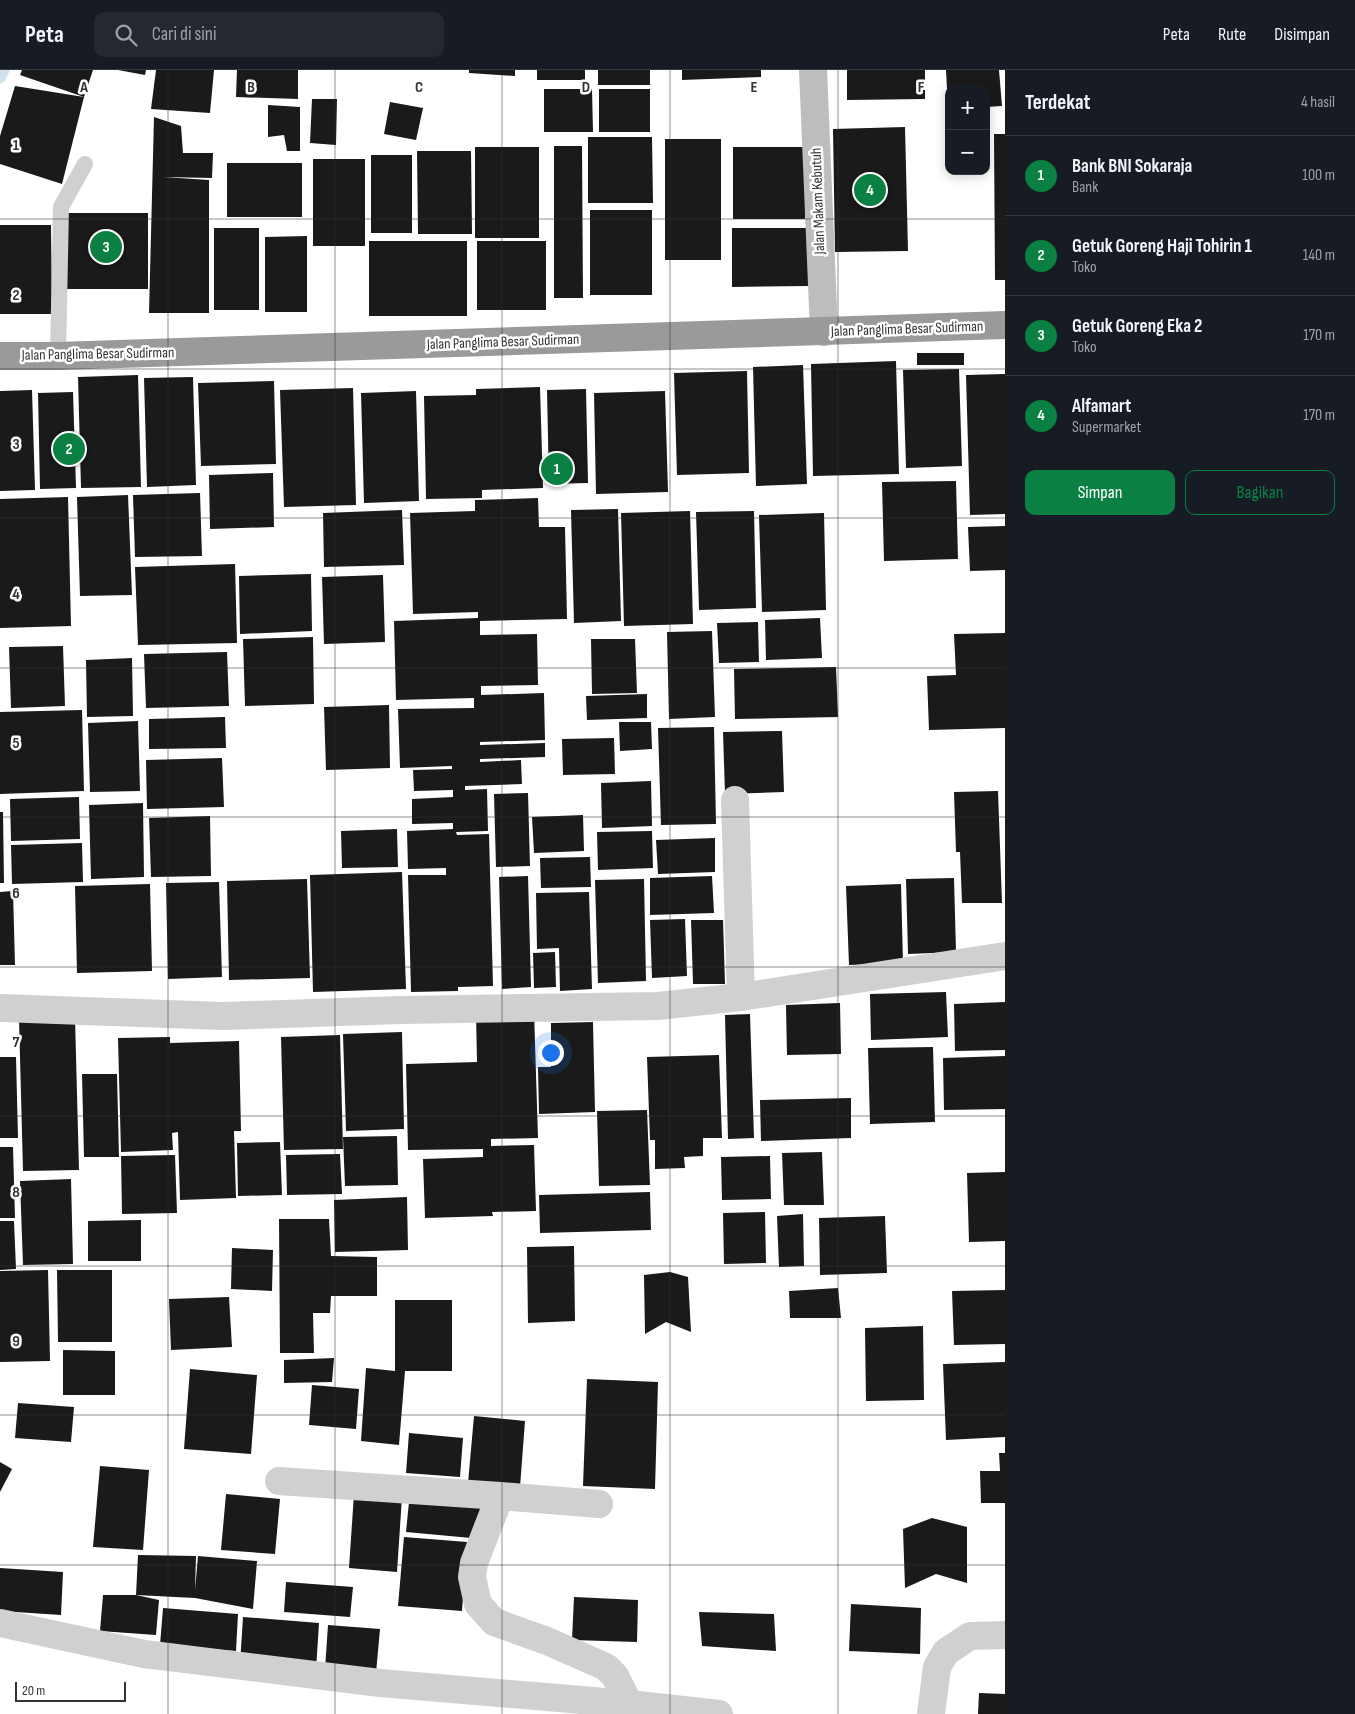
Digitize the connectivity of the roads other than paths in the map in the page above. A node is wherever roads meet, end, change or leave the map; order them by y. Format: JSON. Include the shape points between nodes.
{"nodes":[{"id":1,"x":813,"y":70,"type":"edge"},
{"id":2,"x":86,"y":164,"type":"dead end"},
{"id":3,"x":1005,"y":325,"type":"edge"},
{"id":4,"x":824,"y":332,"type":"junction"},
{"id":5,"x":0,"y":356,"type":"edge"},
{"id":6,"x":58,"y":356,"type":"junction"},
{"id":7,"x":735,"y":800,"type":"dead end"},
{"id":8,"x":1005,"y":956,"type":"edge"},
{"id":9,"x":741,"y":997,"type":"junction"},
{"id":10,"x":0,"y":1008,"type":"edge"},
{"id":11,"x":279,"y":1481,"type":"dead end"},
{"id":12,"x":500,"y":1496,"type":"junction"},
{"id":13,"x":599,"y":1504,"type":"dead end"},
{"id":14,"x":0,"y":1623,"type":"edge"},
{"id":15,"x":1005,"y":1635,"type":"edge"},
{"id":16,"x":629,"y":1704,"type":"junction"},
{"id":17,"x":719,"y":1714,"type":"edge"},
{"id":18,"x":931,"y":1714,"type":"edge"}],
"edges":[{"from":1,"to":4,"type":"street","name":"Jalan Makam Kebutuh"},
{"from":2,"to":6,"type":"lane","via":[[61,207]]},
{"from":3,"to":4,"type":"highway","name":"Jalan Panglima Besar Sudirman"},
{"from":4,"to":6,"type":"highway","name":"Jalan Panglima Besar Sudirman"},
{"from":5,"to":6,"type":"highway","name":"Jalan Panglima Besar Sudirman"},
{"from":7,"to":9,"type":"street"},
{"from":8,"to":9,"type":"street"},
{"from":9,"to":10,"type":"street","via":[[658,1006],[223,1016]]},
{"from":11,"to":12,"type":"street"},
{"from":12,"to":13,"type":"street"},
{"from":12,"to":16,"type":"street","via":[[474,1563],[472,1577],[478,1604],[494,1622],[606,1667],[615,1676]]},
{"from":14,"to":16,"type":"street","via":[[144,1654],[380,1683]]},
{"from":15,"to":18,"type":"street","via":[[970,1636],[946,1652],[937,1667]]},
{"from":16,"to":17,"type":"street"}]}
